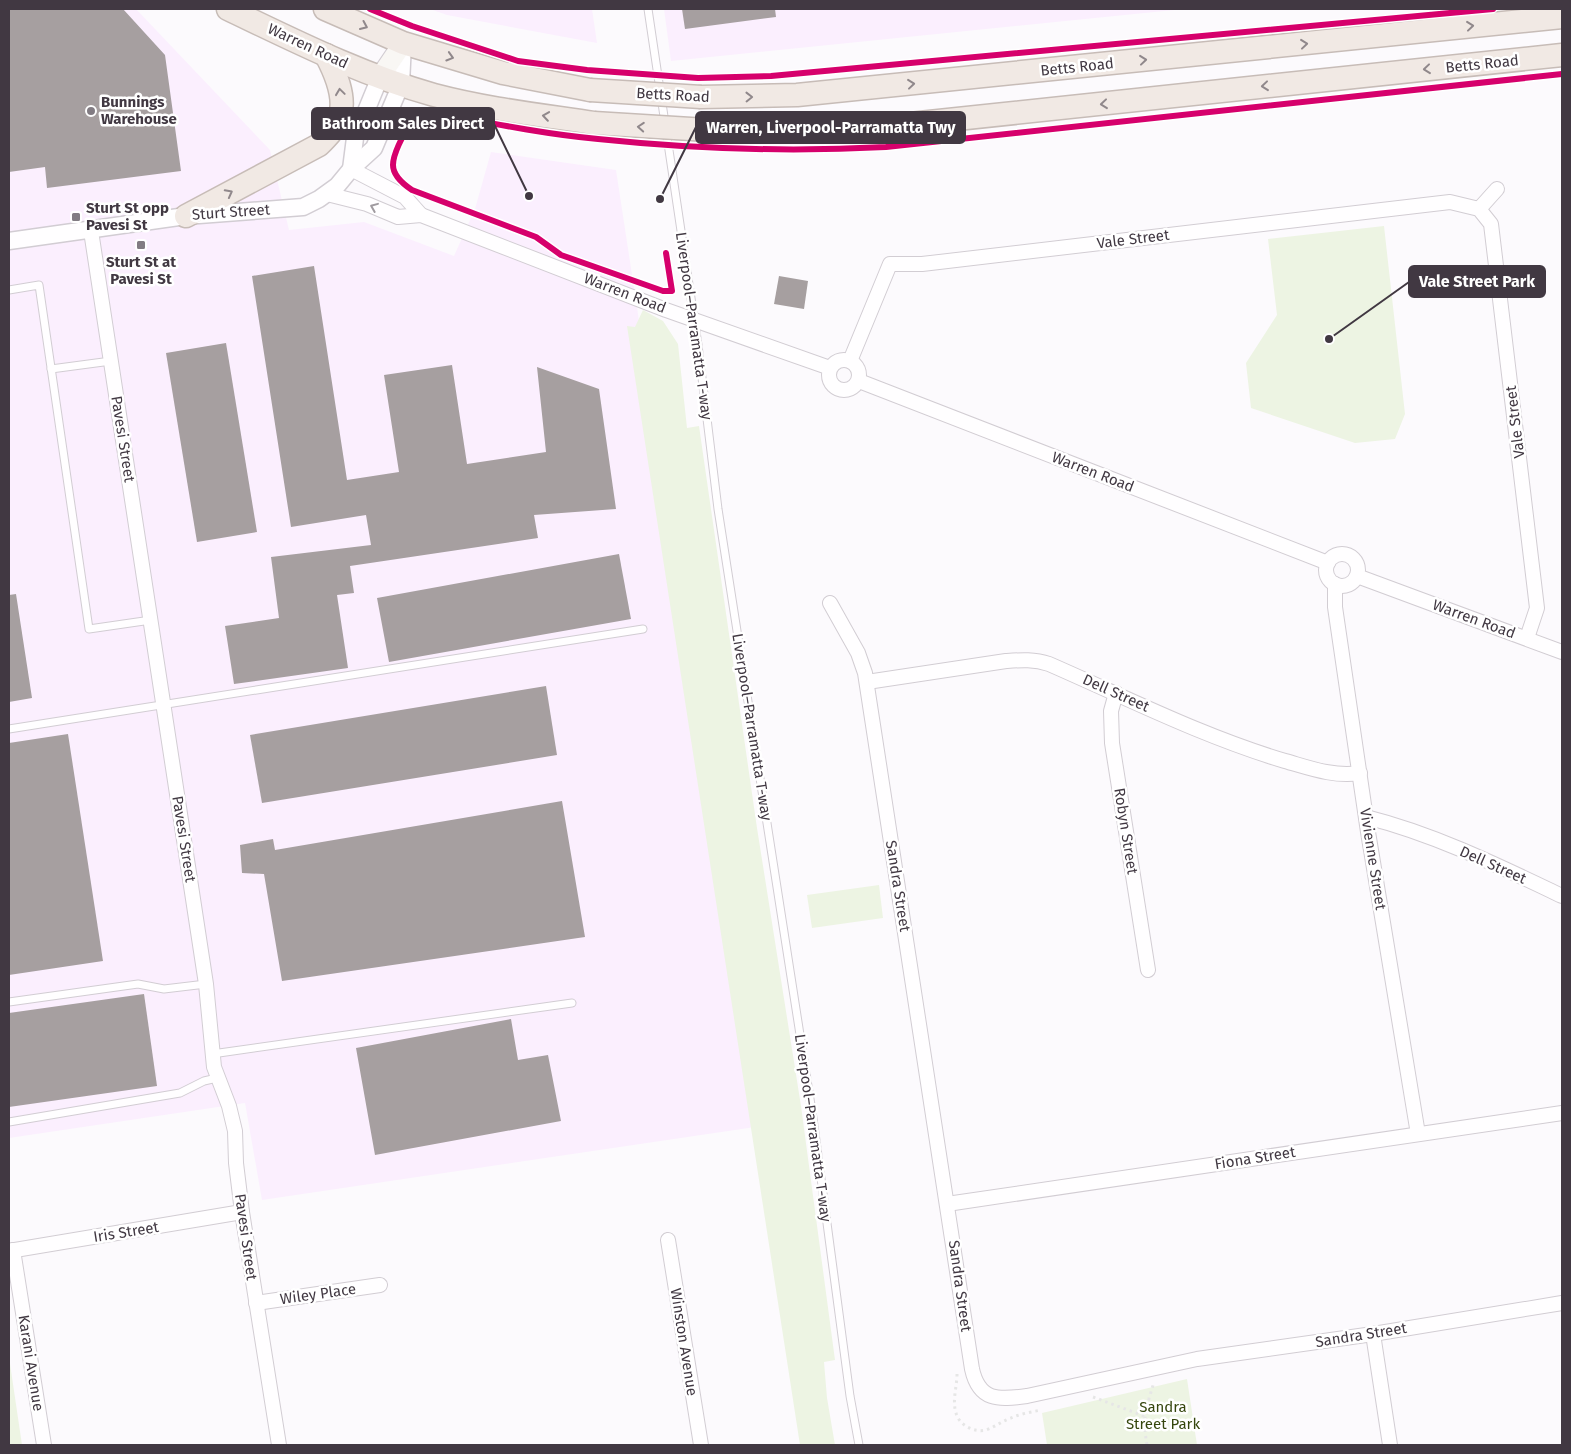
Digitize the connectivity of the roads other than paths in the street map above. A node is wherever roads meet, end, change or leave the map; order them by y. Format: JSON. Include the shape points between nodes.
{"nodes":[{"id":1,"x":228,"y":9,"type":"edge"},
{"id":2,"x":325,"y":9,"type":"edge"},
{"id":3,"x":648,"y":9,"type":"edge"},
{"id":4,"x":1562,"y":17,"type":"edge"},
{"id":5,"x":403,"y":43,"type":"junction"},
{"id":6,"x":326,"y":55,"type":"junction"},
{"id":7,"x":1562,"y":55,"type":"edge"},
{"id":8,"x":391,"y":81,"type":"junction"},
{"id":9,"x":594,"y":122,"type":"joint"},
{"id":10,"x":351,"y":169,"type":"junction"},
{"id":11,"x":1496,"y":189,"type":"dead end"},
{"id":12,"x":327,"y":194,"type":"junction"},
{"id":13,"x":1480,"y":208,"type":"junction"},
{"id":14,"x":420,"y":215,"type":"junction"},
{"id":15,"x":186,"y":216,"type":"junction"},
{"id":16,"x":91,"y":230,"type":"junction"},
{"id":17,"x":9,"y":241,"type":"edge"},
{"id":18,"x":9,"y":290,"type":"edge"},
{"id":19,"x":694,"y":319,"type":"junction"},
{"id":20,"x":850,"y":361,"type":"junction"},
{"id":21,"x":111,"y":362,"type":"junction"},
{"id":22,"x":830,"y":368,"type":"junction"},
{"id":23,"x":51,"y":369,"type":"junction"},
{"id":24,"x":859,"y":381,"type":"junction"},
{"id":25,"x":1328,"y":563,"type":"junction"},
{"id":26,"x":1357,"y":576,"type":"junction"},
{"id":27,"x":1335,"y":584,"type":"junction"},
{"id":28,"x":830,"y":603,"type":"dead end"},
{"id":29,"x":151,"y":620,"type":"junction"},
{"id":30,"x":643,"y":629,"type":"dead end"},
{"id":31,"x":1528,"y":638,"type":"junction"},
{"id":32,"x":1562,"y":652,"type":"edge"},
{"id":33,"x":867,"y":682,"type":"junction"},
{"id":34,"x":1116,"y":693,"type":"junction"},
{"id":35,"x":164,"y":706,"type":"junction"},
{"id":36,"x":9,"y":729,"type":"edge"},
{"id":37,"x":1360,"y":773,"type":"junction"},
{"id":38,"x":1366,"y":817,"type":"junction"},
{"id":39,"x":1562,"y":896,"type":"edge"},
{"id":40,"x":1148,"y":970,"type":"dead end"},
{"id":41,"x":206,"y":984,"type":"junction"},
{"id":42,"x":9,"y":1002,"type":"edge"},
{"id":43,"x":572,"y":1003,"type":"dead end"},
{"id":44,"x":212,"y":1054,"type":"junction"},
{"id":45,"x":217,"y":1078,"type":"junction"},
{"id":46,"x":1562,"y":1113,"type":"edge"},
{"id":47,"x":9,"y":1122,"type":"edge"},
{"id":48,"x":1418,"y":1134,"type":"junction"},
{"id":49,"x":947,"y":1204,"type":"junction"},
{"id":50,"x":242,"y":1212,"type":"junction"},
{"id":51,"x":668,"y":1240,"type":"dead end"},
{"id":52,"x":11,"y":1251,"type":"edge"},
{"id":53,"x":380,"y":1285,"type":"dead end"},
{"id":54,"x":256,"y":1303,"type":"junction"},
{"id":55,"x":1562,"y":1303,"type":"edge"},
{"id":56,"x":1373,"y":1334,"type":"junction"},
{"id":57,"x":44,"y":1445,"type":"edge"},
{"id":58,"x":279,"y":1445,"type":"edge"},
{"id":59,"x":701,"y":1445,"type":"edge"},
{"id":60,"x":859,"y":1445,"type":"edge"},
{"id":61,"x":1390,"y":1445,"type":"edge"}],
"edges":[{"from":1,"to":6,"type":"highway","name":"Warren Road"},
{"from":2,"to":5,"type":"highway","one_way":true},
{"from":3,"to":19,"type":"lane","name":"Liverpool–Parramatta T-way"},
{"from":5,"to":4,"type":"highway","name":"Betts Road","one_way":true,"bridge":true,"via":[[503,73],[590,90],[700,96],[797,95]]},
{"from":5,"to":8,"type":"main road","name":"Sturt Street"},
{"from":6,"to":8,"type":"highway","name":"Warren Road"},
{"from":15,"to":6,"type":"highway","one_way":true,"via":[[319,145],[330,133],[340,116],[341,94]]},
{"from":7,"to":9,"type":"highway","name":"Betts Road","one_way":true,"bridge":true,"via":[[890,126],[799,131],[708,130]]},
{"from":9,"to":8,"type":"highway","name":"Warren Road","one_way":true,"via":[[498,109],[434,95]]},
{"from":8,"to":10,"type":"street","name":"Sturt Street","via":[[374,148]]},
{"from":10,"to":12,"type":"street","name":"Sturt Street"},
{"from":10,"to":14,"type":"street","name":"Warren Road","via":[[405,197]]},
{"from":11,"to":13,"type":"street"},
{"from":14,"to":12,"type":"street","name":"Warren Road","one_way":true,"via":[[398,217],[367,204]]},
{"from":12,"to":15,"type":"street","name":"Sturt Street","via":[[303,207]]},
{"from":13,"to":20,"type":"street","name":"Vale Street","via":[[1450,202],[922,264],[890,264]]},
{"from":13,"to":31,"type":"street","name":"Vale Street","via":[[1491,224],[1536,608]]},
{"from":14,"to":19,"type":"street","name":"Warren Road"},
{"from":15,"to":16,"type":"street","name":"Sturt Street"},
{"from":16,"to":17,"type":"street","name":"Sturt Street"},
{"from":16,"to":21,"type":"street","name":"Pavesi Street"},
{"from":18,"to":23,"type":"lane","via":[[39,285]]},
{"from":19,"to":22,"type":"street","name":"Warren Road"},
{"from":19,"to":60,"type":"lane","name":"Liverpool–Parramatta T-way","via":[[718,509]]},
{"from":20,"to":22,"type":"street","via":[[842,360]]},
{"from":20,"to":24,"type":"street","via":[[857,366]]},
{"from":21,"to":23,"type":"lane"},
{"from":21,"to":29,"type":"street","name":"Pavesi Street"},
{"from":22,"to":24,"type":"street","via":[[830,379],[838,390],[853,388]]},
{"from":23,"to":29,"type":"lane","via":[[89,629]]},
{"from":24,"to":25,"type":"street","name":"Warren Road"},
{"from":25,"to":26,"type":"street","via":[[1336,555],[1347,555],[1356,562]]},
{"from":25,"to":27,"type":"street","via":[[1327,576]]},
{"from":26,"to":27,"type":"street","via":[[1345,586]]},
{"from":26,"to":31,"type":"street","name":"Warren Road"},
{"from":27,"to":37,"type":"street","name":"Vivienne Street","via":[[1335,607]]},
{"from":28,"to":33,"type":"street","name":"Sandra Street","via":[[858,653]]},
{"from":29,"to":35,"type":"street","name":"Pavesi Street"},
{"from":30,"to":35,"type":"lane"},
{"from":31,"to":32,"type":"street","name":"Warren Road"},
{"from":33,"to":34,"type":"street","name":"Dell Street","via":[[1025,659],[1049,664]]},
{"from":33,"to":49,"type":"street","name":"Sandra Street"},
{"from":34,"to":37,"type":"street","name":"Dell Street","via":[[1246,749],[1333,774]]},
{"from":34,"to":40,"type":"street","name":"Robyn Street","via":[[1111,711],[1112,742]]},
{"from":35,"to":36,"type":"lane"},
{"from":35,"to":41,"type":"street","name":"Pavesi Street"},
{"from":37,"to":38,"type":"street","name":"Vivienne Street"},
{"from":38,"to":39,"type":"street","name":"Dell Street","via":[[1422,834]]},
{"from":38,"to":48,"type":"street","name":"Vivienne Street"},
{"from":41,"to":42,"type":"lane","via":[[164,989],[138,984]]},
{"from":41,"to":44,"type":"street","name":"Pavesi Street"},
{"from":43,"to":44,"type":"lane"},
{"from":44,"to":45,"type":"street","name":"Pavesi Street"},
{"from":45,"to":47,"type":"lane","via":[[180,1092]]},
{"from":45,"to":50,"type":"street","name":"Pavesi Street","via":[[235,1131]]},
{"from":46,"to":48,"type":"street","name":"Fiona Street"},
{"from":48,"to":49,"type":"street","name":"Fiona Street"},
{"from":49,"to":56,"type":"street","name":"Sandra Street","via":[[972,1369],[980,1390],[988,1396],[1027,1396],[1197,1359]]},
{"from":50,"to":52,"type":"street","name":"Iris Street"},
{"from":50,"to":54,"type":"street","name":"Pavesi Street"},
{"from":51,"to":59,"type":"street","name":"Winston Avenue"},
{"from":52,"to":57,"type":"street","name":"Karani Avenue"},
{"from":53,"to":54,"type":"street","name":"Wiley Place"},
{"from":54,"to":58,"type":"street","name":"Pavesi Street"},
{"from":55,"to":56,"type":"street","name":"Sandra Street"},
{"from":56,"to":61,"type":"street"}]}
